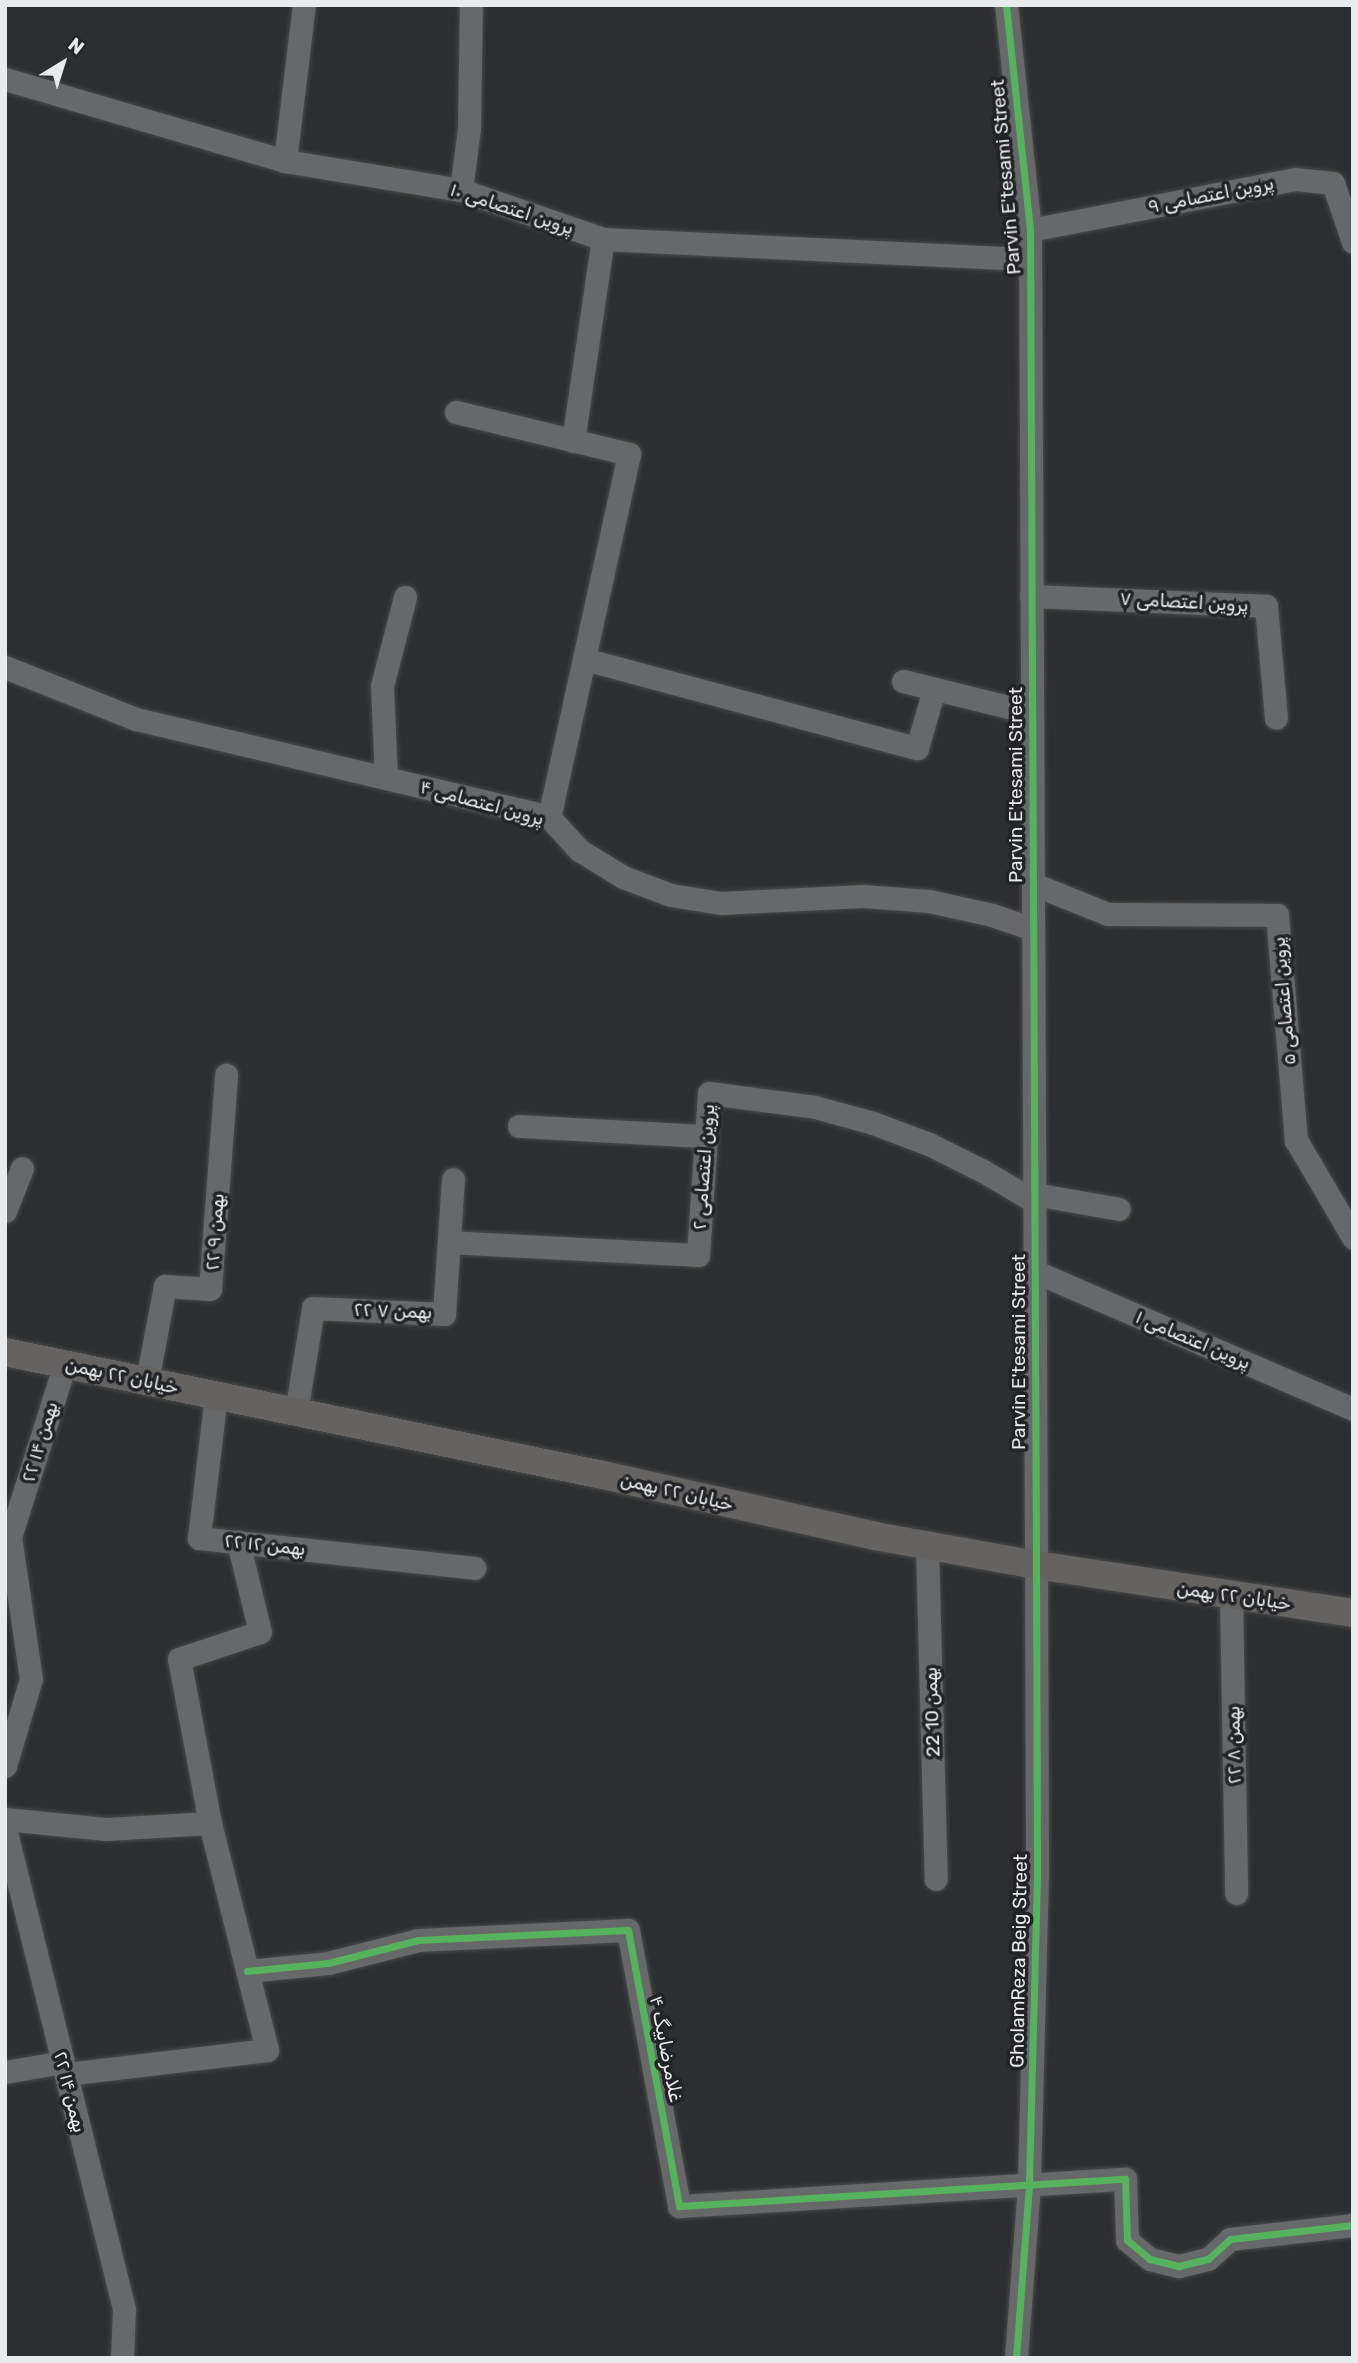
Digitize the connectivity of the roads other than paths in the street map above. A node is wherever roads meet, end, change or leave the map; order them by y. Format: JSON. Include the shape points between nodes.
{"nodes":[{"id":1,"x":304,"y":5,"type":"edge"},
{"id":2,"x":471,"y":5,"type":"edge"},
{"id":3,"x":1006,"y":5,"type":"edge"},
{"id":4,"x":5,"y":79,"type":"edge"},
{"id":5,"x":285,"y":161,"type":"junction"},
{"id":6,"x":461,"y":190,"type":"junction"},
{"id":7,"x":1030,"y":230,"type":"junction"},
{"id":8,"x":603,"y":239,"type":"junction"},
{"id":9,"x":1353,"y":242,"type":"edge"},
{"id":10,"x":1030,"y":259,"type":"junction"},
{"id":11,"x":456,"y":412,"type":"dead end"},
{"id":12,"x":573,"y":441,"type":"junction"},
{"id":13,"x":1031,"y":596,"type":"junction"},
{"id":14,"x":405,"y":597,"type":"dead end"},
{"id":15,"x":584,"y":659,"type":"junction"},
{"id":16,"x":5,"y":667,"type":"edge"},
{"id":17,"x":904,"y":681,"type":"dead end"},
{"id":18,"x":934,"y":689,"type":"junction"},
{"id":19,"x":1032,"y":713,"type":"junction"},
{"id":20,"x":1276,"y":718,"type":"dead end"},
{"id":21,"x":386,"y":778,"type":"junction"},
{"id":22,"x":549,"y":817,"type":"junction"},
{"id":23,"x":1032,"y":884,"type":"junction"},
{"id":24,"x":1033,"y":929,"type":"junction"},
{"id":25,"x":226,"y":1075,"type":"dead end"},
{"id":26,"x":519,"y":1126,"type":"dead end"},
{"id":27,"x":706,"y":1136,"type":"junction"},
{"id":28,"x":22,"y":1168,"type":"dead end"},
{"id":29,"x":453,"y":1179,"type":"dead end"},
{"id":30,"x":1034,"y":1198,"type":"junction"},
{"id":31,"x":1119,"y":1209,"type":"dead end"},
{"id":32,"x":5,"y":1211,"type":"edge"},
{"id":33,"x":1353,"y":1237,"type":"edge"},
{"id":34,"x":449,"y":1242,"type":"junction"},
{"id":35,"x":1034,"y":1271,"type":"junction"},
{"id":36,"x":5,"y":1352,"type":"edge"},
{"id":37,"x":65,"y":1364,"type":"junction"},
{"id":38,"x":148,"y":1381,"type":"junction"},
{"id":39,"x":216,"y":1395,"type":"junction"},
{"id":40,"x":1353,"y":1409,"type":"edge"},
{"id":41,"x":296,"y":1412,"type":"junction"},
{"id":42,"x":8,"y":1537,"type":"edge"},
{"id":43,"x":238,"y":1542,"type":"junction"},
{"id":44,"x":927,"y":1545,"type":"junction"},
{"id":45,"x":1036,"y":1565,"type":"junction"},
{"id":46,"x":474,"y":1569,"type":"dead end"},
{"id":47,"x":1231,"y":1596,"type":"junction"},
{"id":48,"x":1353,"y":1613,"type":"edge"},
{"id":49,"x":5,"y":1766,"type":"edge"},
{"id":50,"x":5,"y":1819,"type":"edge"},
{"id":51,"x":210,"y":1823,"type":"junction"},
{"id":52,"x":5,"y":1828,"type":"edge"},
{"id":53,"x":936,"y":1879,"type":"dead end"},
{"id":54,"x":1236,"y":1893,"type":"dead end"},
{"id":55,"x":247,"y":1971,"type":"junction"},
{"id":56,"x":64,"y":2068,"type":"junction"},
{"id":57,"x":5,"y":2072,"type":"edge"},
{"id":58,"x":1029,"y":2185,"type":"junction"},
{"id":59,"x":1353,"y":2225,"type":"edge"},
{"id":60,"x":122,"y":2358,"type":"edge"},
{"id":61,"x":1016,"y":2358,"type":"edge"}],
"edges":[{"from":1,"to":5,"type":"street"},
{"from":2,"to":6,"type":"street","via":[[469,128]]},
{"from":3,"to":7,"type":"street","name":"Parvin E'tesami Street"},
{"from":4,"to":5,"type":"street","name":"پروین اعتصامی ۱۰"},
{"from":5,"to":6,"type":"street","name":"پروین اعتصامی ۱۰"},
{"from":6,"to":8,"type":"street","name":"پروین اعتصامی ۱۰"},
{"from":7,"to":9,"type":"street","name":"پروین اعتصامی ۹","via":[[1295,180],[1333,183]]},
{"from":7,"to":10,"type":"street","name":"Parvin E'tesami Street"},
{"from":8,"to":10,"type":"street","name":"پروین اعتصامی ۱۰"},
{"from":8,"to":12,"type":"street"},
{"from":10,"to":13,"type":"street","name":"Parvin E'tesami Street"},
{"from":11,"to":12,"type":"street"},
{"from":12,"to":15,"type":"street","via":[[629,454]]},
{"from":13,"to":19,"type":"street","name":"Parvin E'tesami Street"},
{"from":13,"to":20,"type":"street","name":"پروین اعتصامی ۷","via":[[1266,606]]},
{"from":14,"to":21,"type":"street","via":[[382,686]]},
{"from":15,"to":18,"type":"street","via":[[917,748]]},
{"from":15,"to":22,"type":"street"},
{"from":16,"to":21,"type":"street","name":"پروین اعتصامی ۴","via":[[136,719]]},
{"from":17,"to":18,"type":"street"},
{"from":18,"to":19,"type":"street"},
{"from":19,"to":23,"type":"street","name":"Parvin E'tesami Street"},
{"from":21,"to":22,"type":"street","name":"پروین اعتصامی ۴"},
{"from":22,"to":24,"type":"street","name":"پروین اعتصامی ۴","via":[[579,850],[623,877],[671,895],[721,903],[863,896],[929,901]]},
{"from":23,"to":24,"type":"street","name":"Parvin E'tesami Street"},
{"from":23,"to":33,"type":"street","name":"پروین اعتصامی ۵","via":[[1108,914],[1276,915],[1296,1140]]},
{"from":24,"to":30,"type":"street","name":"Parvin E'tesami Street"},
{"from":25,"to":38,"type":"street","name":"۲۲ بهمن ۹","via":[[210,1289],[165,1286]]},
{"from":26,"to":27,"type":"street"},
{"from":27,"to":30,"type":"street","name":"پروین اعتصامی ۲","via":[[709,1093],[816,1107],[929,1144]]},
{"from":27,"to":34,"type":"street","name":"پروین اعتصامی ۲","via":[[698,1255]]},
{"from":28,"to":32,"type":"street"},
{"from":29,"to":34,"type":"street","name":"۲۲ بهمن ۷"},
{"from":30,"to":31,"type":"street"},
{"from":30,"to":35,"type":"street","name":"Parvin E'tesami Street"},
{"from":34,"to":41,"type":"street","name":"۲۲ بهمن ۷","via":[[444,1314],[313,1308]]},
{"from":35,"to":40,"type":"street","name":"پروین اعتصامی ۱"},
{"from":35,"to":45,"type":"street","name":"Parvin E'tesami Street"},
{"from":36,"to":37,"type":"main road","name":"خیابان ۲۲ بهمن"},
{"from":37,"to":38,"type":"main road","name":"خیابان ۲۲ بهمن"},
{"from":37,"to":42,"type":"street","name":"۲۲ بهمن ۱۴"},
{"from":38,"to":39,"type":"main road","name":"خیابان ۲۲ بهمن"},
{"from":39,"to":41,"type":"main road","name":"خیابان ۲۲ بهمن"},
{"from":39,"to":43,"type":"street","name":"۲۲ بهمن ۱۲","via":[[199,1538]]},
{"from":41,"to":44,"type":"main road","name":"خیابان ۲۲ بهمن"},
{"from":42,"to":49,"type":"street","name":"۲۲ بهمن ۱۴","via":[[31,1679]]},
{"from":43,"to":46,"type":"street","name":"۲۲ بهمن ۱۲"},
{"from":43,"to":51,"type":"street","via":[[260,1632],[179,1659]]},
{"from":44,"to":45,"type":"main road","name":"خیابان ۲۲ بهمن"},
{"from":44,"to":53,"type":"street","name":"22 بهمن 10"},
{"from":45,"to":47,"type":"main road","name":"خیابان ۲۲ بهمن"},
{"from":45,"to":58,"type":"street","name":"GholamReza Beig Street","via":[[1037,1876]]},
{"from":47,"to":48,"type":"main road","name":"خیابان ۲۲ بهمن"},
{"from":47,"to":54,"type":"street","name":"۲۲ بهمن ۸"},
{"from":50,"to":51,"type":"street","via":[[106,1829]]},
{"from":51,"to":55,"type":"street"},
{"from":52,"to":56,"type":"street","name":"۲۲ بهمن ۱۴"},
{"from":55,"to":56,"type":"street","via":[[267,2050]]},
{"from":55,"to":58,"type":"street","name":"غلامرضابیگ ۴","via":[[328,1963],[418,1940],[628,1930],[679,2206]]},
{"from":56,"to":57,"type":"street"},
{"from":56,"to":60,"type":"street","name":"۲۲ بهمن ۱۴","via":[[124,2310]]},
{"from":58,"to":59,"type":"street","via":[[1125,2179],[1127,2240],[1150,2259],[1179,2266],[1208,2259],[1230,2239]]},
{"from":58,"to":61,"type":"street","name":"GholamReza Beig Street"}]}
